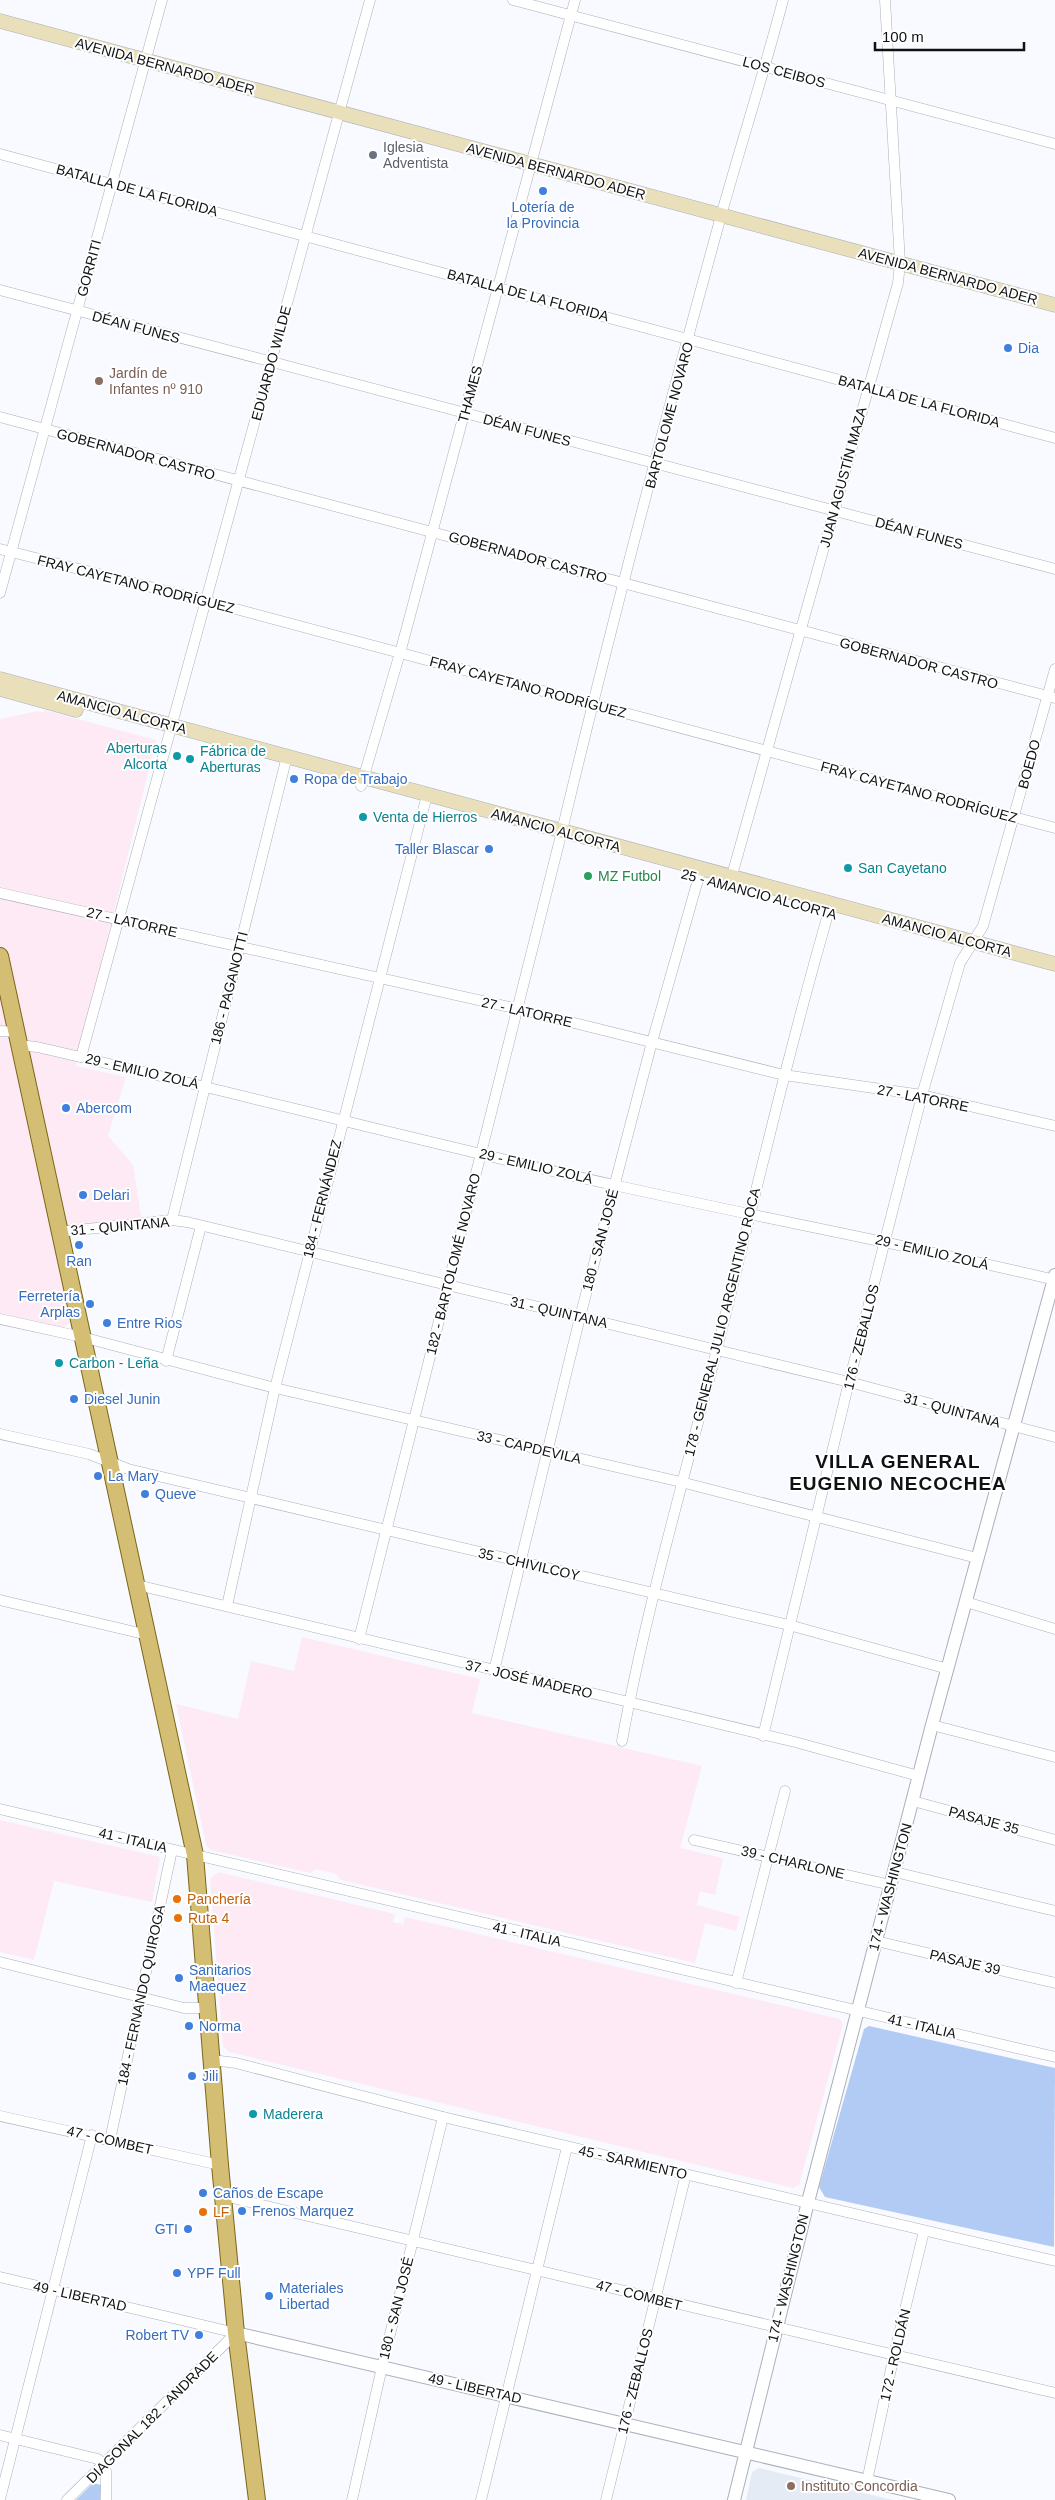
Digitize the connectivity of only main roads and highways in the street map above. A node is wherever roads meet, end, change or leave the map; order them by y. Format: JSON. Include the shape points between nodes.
{"nodes":[{"id":1,"x":0,"y":21,"type":"edge"},
{"id":2,"x":1055,"y":305,"type":"edge"},
{"id":3,"x":0,"y":679,"type":"edge"},
{"id":4,"x":0,"y":689,"type":"edge"},
{"id":5,"x":170,"y":730,"type":"junction"},
{"id":6,"x":700,"y":873,"type":"joint"},
{"id":7,"x":970,"y":946,"type":"junction"},
{"id":8,"x":0,"y":956,"type":"edge"},
{"id":9,"x":1055,"y":964,"type":"edge"},
{"id":10,"x":1055,"y":973,"type":"edge"},
{"id":11,"x":12,"y":1036,"type":"edge"},
{"id":12,"x":258,"y":2500,"type":"edge"}],
"edges":[{"from":1,"to":2,"type":"main road","name":"AVENIDA BERNARDO ADER"},
{"from":3,"to":5,"type":"main road","name":"AMANCIO ALCORTA"},
{"from":4,"to":5,"type":"main road","name":"25 - AMANCIO ALCORTA"},
{"from":5,"to":6,"type":"main road","name":"25 - AMANCIO ALCORTA"},
{"from":6,"to":7,"type":"main road","name":"AMANCIO ALCORTA"},
{"from":7,"to":9,"type":"main road","name":"AMANCIO ALCORTA"},
{"from":7,"to":10,"type":"main road"},
{"from":8,"to":11,"type":"main road"},
{"from":11,"to":12,"type":"main road","via":[[59,1232],[195,1855],[236,2333]]}]}
